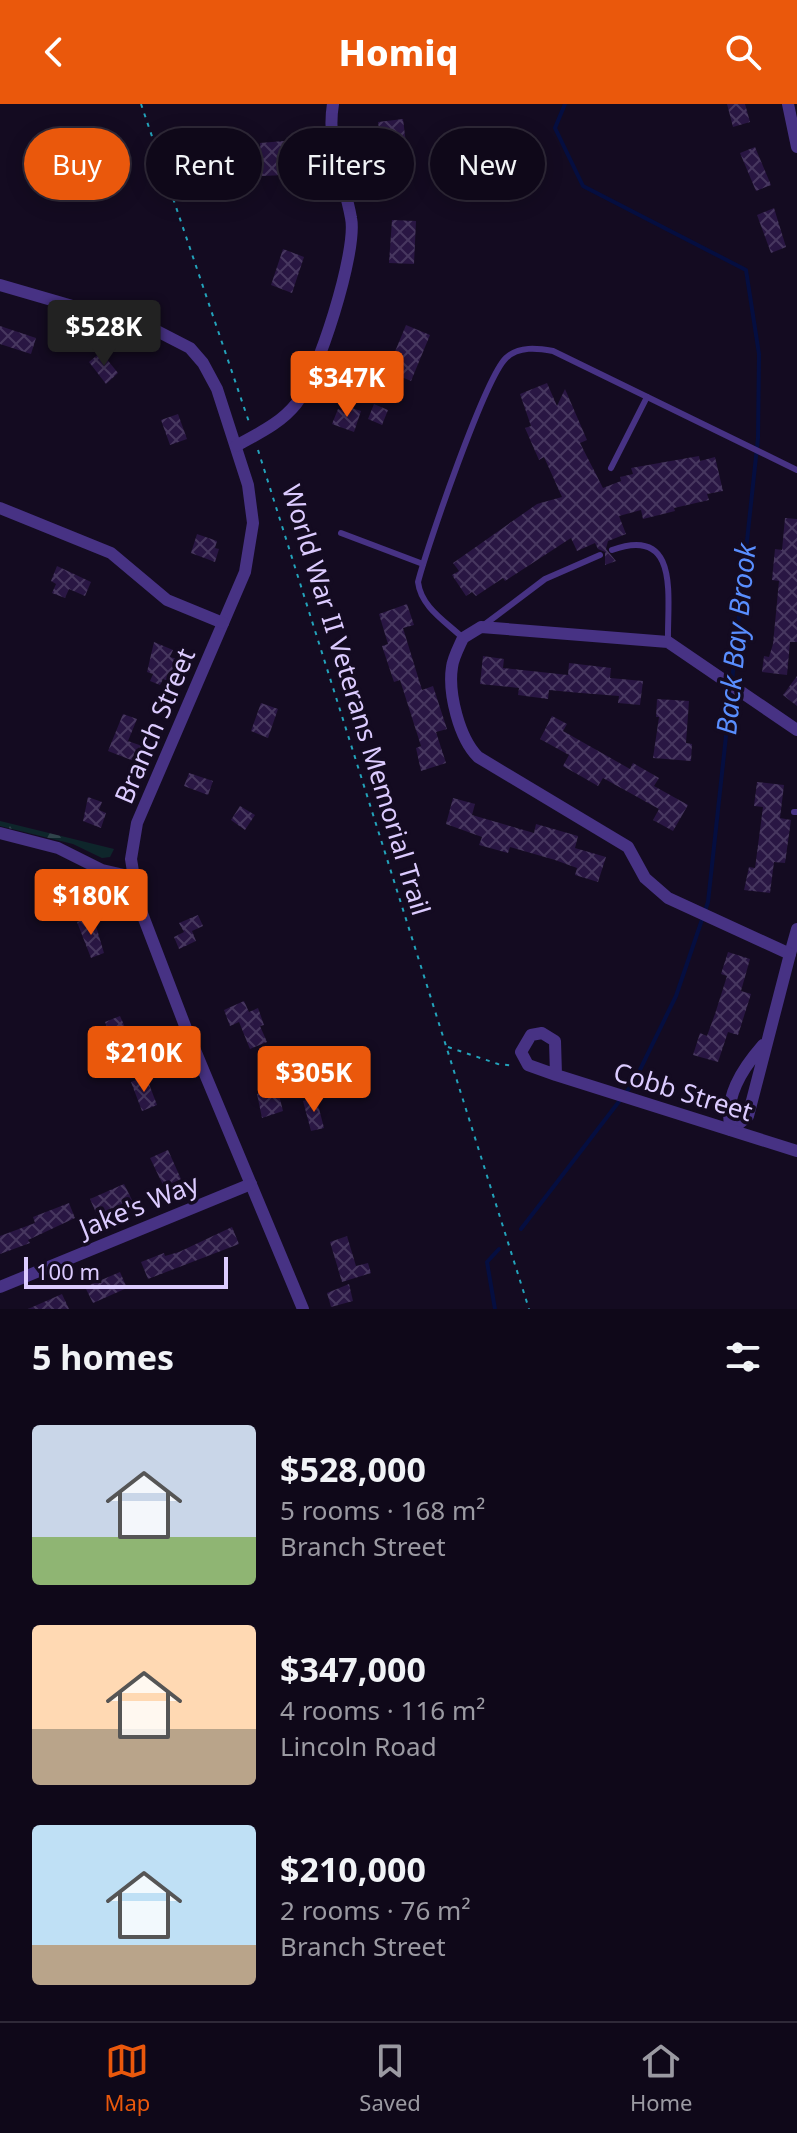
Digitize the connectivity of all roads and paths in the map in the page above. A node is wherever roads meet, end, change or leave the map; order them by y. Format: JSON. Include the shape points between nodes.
{"nodes":[{"id":1,"x":141,"y":104,"type":"edge"},
{"id":2,"x":333,"y":104,"type":"edge"},
{"id":3,"x":788,"y":104,"type":"edge"},
{"id":4,"x":797,"y":147,"type":"edge"},
{"id":5,"x":0,"y":285,"type":"edge"},
{"id":6,"x":647,"y":397,"type":"junction"},
{"id":7,"x":254,"y":436,"type":"junction"},
{"id":8,"x":236,"y":446,"type":"junction"},
{"id":9,"x":611,"y":468,"type":"dead end"},
{"id":10,"x":797,"y":470,"type":"edge"},
{"id":11,"x":0,"y":508,"type":"edge"},
{"id":12,"x":341,"y":533,"type":"dead end"},
{"id":13,"x":612,"y":550,"type":"dead end"},
{"id":14,"x":600,"y":555,"type":"dead end"},
{"id":15,"x":423,"y":564,"type":"junction"},
{"id":16,"x":223,"y":623,"type":"junction"},
{"id":17,"x":481,"y":627,"type":"junction"},
{"id":18,"x":463,"y":638,"type":"junction"},
{"id":19,"x":668,"y":642,"type":"junction"},
{"id":20,"x":797,"y":730,"type":"edge"},
{"id":21,"x":0,"y":833,"type":"edge"},
{"id":22,"x":133,"y":877,"type":"junction"},
{"id":23,"x":797,"y":929,"type":"edge"},
{"id":24,"x":790,"y":954,"type":"junction"},
{"id":25,"x":763,"y":1045,"type":"junction"},
{"id":26,"x":446,"y":1047,"type":"junction"},
{"id":27,"x":532,"y":1067,"type":"junction"},
{"id":28,"x":556,"y":1075,"type":"junction"},
{"id":29,"x":731,"y":1130,"type":"junction"},
{"id":30,"x":797,"y":1151,"type":"edge"},
{"id":31,"x":251,"y":1184,"type":"junction"},
{"id":32,"x":0,"y":1287,"type":"edge"},
{"id":33,"x":303,"y":1309,"type":"edge"},
{"id":34,"x":529,"y":1309,"type":"edge"}],
"edges":[{"from":1,"to":7,"type":"path","name":"World War II Veterans Memorial Trail"},
{"from":2,"to":7,"type":"street","via":[[332,150],[352,220],[349,258],[307,388],[284,417]]},
{"from":3,"to":4,"type":"street"},
{"from":5,"to":8,"type":"street","name":"Branch Street","via":[[155,330],[184,344],[211,376]]},
{"from":6,"to":9,"type":"lane"},
{"from":6,"to":10,"type":"lane"},
{"from":6,"to":15,"type":"lane","via":[[553,351],[509,355],[486,393]]},
{"from":7,"to":8,"type":"street"},
{"from":7,"to":26,"type":"path","name":"World War II Veterans Memorial Trail"},
{"from":8,"to":16,"type":"street","name":"Branch Street","via":[[252,503],[252,541]]},
{"from":11,"to":16,"type":"street","via":[[111,553],[167,600]]},
{"from":12,"to":15,"type":"lane"},
{"from":13,"to":19,"type":"lane","via":[[646,545],[662,557],[668,571]]},
{"from":14,"to":17,"type":"lane","via":[[545,579]]},
{"from":15,"to":18,"type":"lane","via":[[420,594]]},
{"from":16,"to":22,"type":"street","name":"Branch Street","via":[[137,823]]},
{"from":17,"to":18,"type":"street"},
{"from":17,"to":19,"type":"street"},
{"from":18,"to":24,"type":"street","via":[[452,665],[451,687],[471,750],[628,847],[654,887]]},
{"from":19,"to":20,"type":"street"},
{"from":21,"to":22,"type":"street"},
{"from":22,"to":31,"type":"street","name":"Branch Street","via":[[187,1031]]},
{"from":23,"to":24,"type":"street"},
{"from":24,"to":25,"type":"street"},
{"from":25,"to":29,"type":"street","via":[[748,1116]]},
{"from":25,"to":29,"type":"street","via":[[744,1068],[726,1111]]},
{"from":26,"to":27,"type":"path","via":[[498,1064]]},
{"from":26,"to":34,"type":"path","name":"World War II Veterans Memorial Trail"},
{"from":27,"to":28,"type":"street","name":"Cobb Street"},
{"from":27,"to":28,"type":"street","via":[[522,1056],[523,1044],[531,1035],[546,1034],[558,1048]]},
{"from":28,"to":29,"type":"street","name":"Cobb Street"},
{"from":29,"to":30,"type":"street","name":"Cobb Street"},
{"from":31,"to":32,"type":"street","name":"Jake's Way"},
{"from":31,"to":33,"type":"street","name":"Branch Street"}]}
